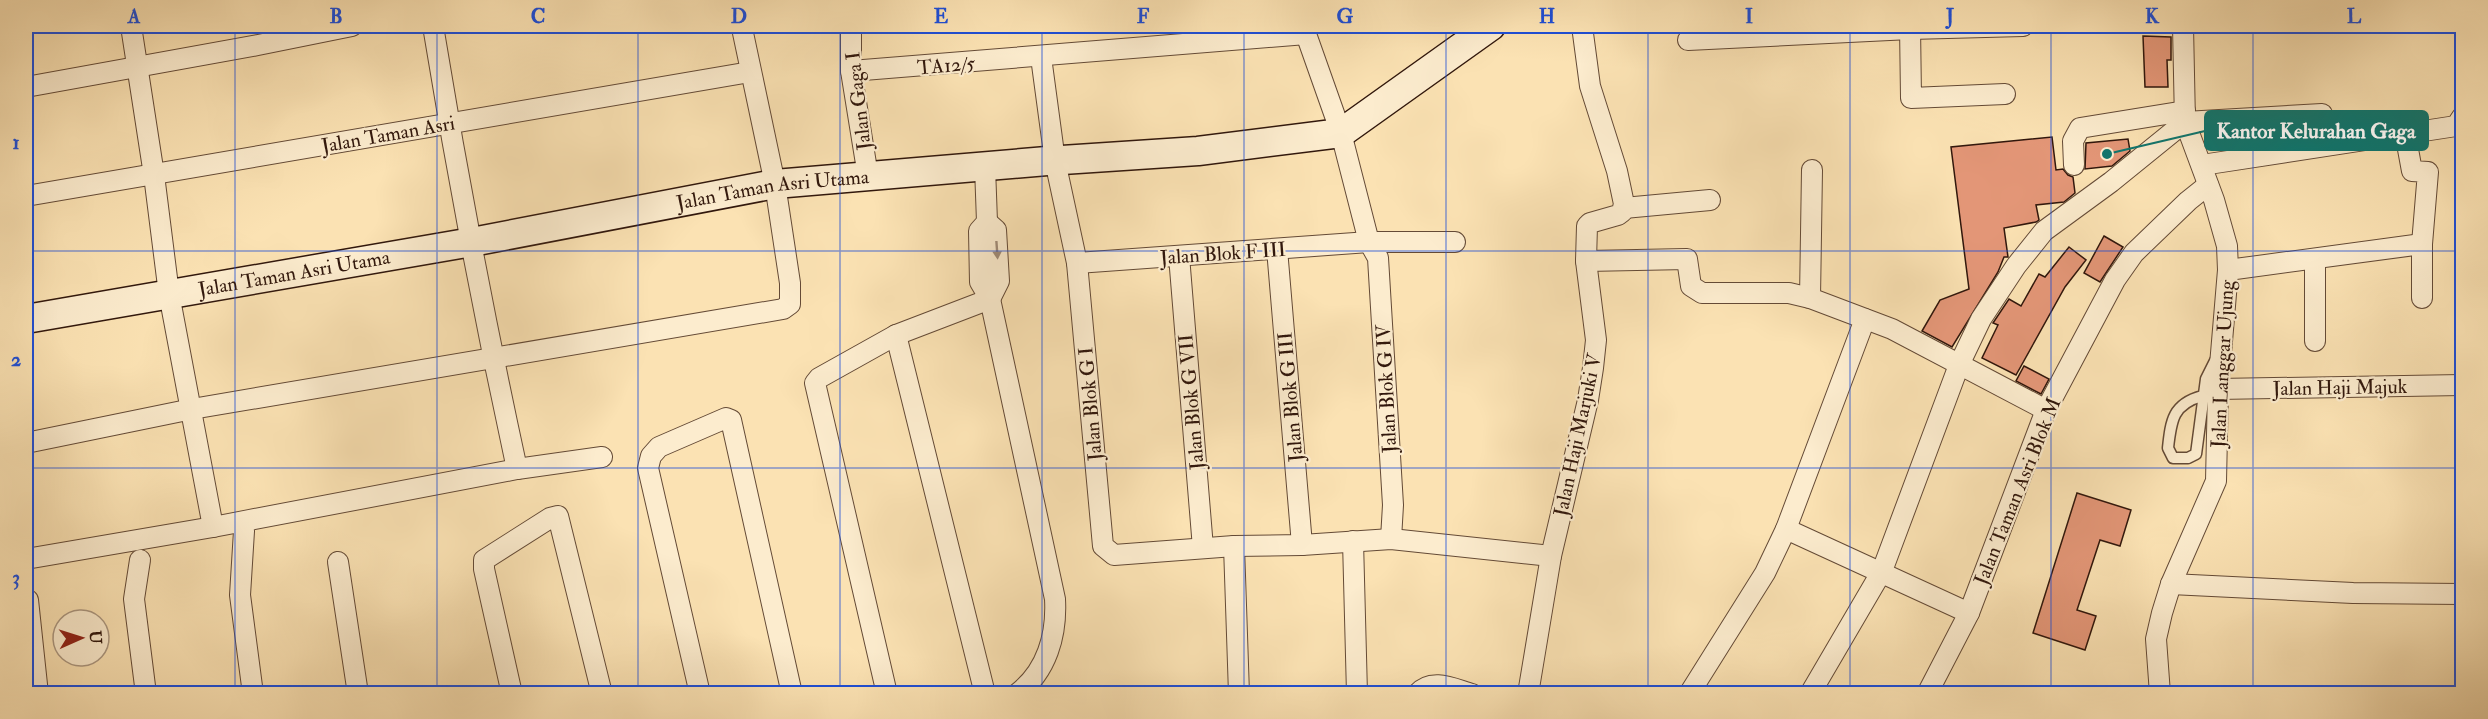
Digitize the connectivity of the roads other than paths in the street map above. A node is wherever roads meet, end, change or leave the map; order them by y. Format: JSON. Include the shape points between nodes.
{"nodes":[{"id":1,"x":131,"y":26,"type":"edge"},
{"id":2,"x":263,"y":26,"type":"edge"},
{"id":3,"x":352,"y":26,"type":"edge"},
{"id":4,"x":433,"y":26,"type":"edge"},
{"id":5,"x":851,"y":26,"type":"edge"},
{"id":6,"x":1491,"y":26,"type":"edge"},
{"id":7,"x":1582,"y":26,"type":"edge"},
{"id":8,"x":2023,"y":26,"type":"edge"},
{"id":9,"x":2182,"y":26,"type":"edge"},
{"id":10,"x":1910,"y":27,"type":"edge"},
{"id":11,"x":1312,"y":30,"type":"edge"},
{"id":12,"x":743,"y":33,"type":"dead end"},
{"id":13,"x":1688,"y":40,"type":"dead end"},
{"id":14,"x":258,"y":45,"type":"junction"},
{"id":15,"x":1041,"y":57,"type":"junction"},
{"id":16,"x":138,"y":65,"type":"junction"},
{"id":17,"x":852,"y":71,"type":"junction"},
{"id":18,"x":750,"y":72,"type":"junction"},
{"id":19,"x":26,"y":87,"type":"edge"},
{"id":20,"x":2005,"y":94,"type":"dead end"},
{"id":21,"x":2322,"y":114,"type":"dead end"},
{"id":22,"x":2185,"y":117,"type":"junction"},
{"id":23,"x":2459,"y":122,"type":"edge"},
{"id":24,"x":449,"y":124,"type":"junction"},
{"id":25,"x":2405,"y":133,"type":"junction"},
{"id":26,"x":1344,"y":142,"type":"junction"},
{"id":27,"x":1048,"y":161,"type":"junction"},
{"id":28,"x":2073,"y":165,"type":"dead end"},
{"id":29,"x":2202,"y":165,"type":"junction"},
{"id":30,"x":985,"y":167,"type":"junction"},
{"id":31,"x":1812,"y":170,"type":"dead end"},
{"id":32,"x":154,"y":175,"type":"junction"},
{"id":33,"x":868,"y":176,"type":"junction"},
{"id":34,"x":775,"y":184,"type":"junction"},
{"id":35,"x":2208,"y":185,"type":"junction"},
{"id":36,"x":26,"y":196,"type":"edge"},
{"id":37,"x":1710,"y":200,"type":"dead end"},
{"id":38,"x":1624,"y":208,"type":"junction"},
{"id":39,"x":472,"y":242,"type":"junction"},
{"id":40,"x":1369,"y":242,"type":"junction"},
{"id":41,"x":1455,"y":242,"type":"dead end"},
{"id":42,"x":2422,"y":244,"type":"junction"},
{"id":43,"x":1277,"y":249,"type":"junction"},
{"id":44,"x":1179,"y":256,"type":"junction"},
{"id":45,"x":2315,"y":259,"type":"junction"},
{"id":46,"x":1586,"y":261,"type":"junction"},
{"id":47,"x":1077,"y":263,"type":"junction"},
{"id":48,"x":2228,"y":270,"type":"junction"},
{"id":49,"x":169,"y":294,"type":"junction"},
{"id":50,"x":1809,"y":298,"type":"junction"},
{"id":51,"x":2422,"y":298,"type":"dead end"},
{"id":52,"x":990,"y":299,"type":"junction"},
{"id":53,"x":26,"y":319,"type":"edge"},
{"id":54,"x":1865,"y":319,"type":"junction"},
{"id":55,"x":896,"y":335,"type":"junction"},
{"id":56,"x":2315,"y":341,"type":"dead end"},
{"id":57,"x":493,"y":358,"type":"junction"},
{"id":58,"x":1959,"y":365,"type":"junction"},
{"id":59,"x":2463,"y":385,"type":"edge"},
{"id":60,"x":2210,"y":393,"type":"junction"},
{"id":61,"x":192,"y":409,"type":"junction"},
{"id":62,"x":2046,"y":410,"type":"junction"},
{"id":63,"x":26,"y":444,"type":"edge"},
{"id":64,"x":602,"y":457,"type":"dead end"},
{"id":65,"x":517,"y":469,"type":"junction"},
{"id":66,"x":213,"y":527,"type":"junction"},
{"id":67,"x":1786,"y":529,"type":"junction"},
{"id":68,"x":244,"y":531,"type":"dead end"},
{"id":69,"x":1391,"y":539,"type":"junction"},
{"id":70,"x":1353,"y":541,"type":"junction"},
{"id":71,"x":1302,"y":545,"type":"junction"},
{"id":72,"x":1234,"y":546,"type":"junction"},
{"id":73,"x":1203,"y":548,"type":"junction"},
{"id":74,"x":1551,"y":556,"type":"junction"},
{"id":75,"x":26,"y":559,"type":"edge"},
{"id":76,"x":140,"y":560,"type":"dead end"},
{"id":77,"x":338,"y":562,"type":"dead end"},
{"id":78,"x":1882,"y":571,"type":"junction"},
{"id":79,"x":2168,"y":593,"type":"junction"},
{"id":80,"x":2463,"y":594,"type":"edge"},
{"id":81,"x":28,"y":600,"type":"dead end"},
{"id":82,"x":1969,"y":613,"type":"junction"},
{"id":83,"x":38,"y":693,"type":"edge"},
{"id":84,"x":146,"y":693,"type":"edge"},
{"id":85,"x":253,"y":693,"type":"edge"},
{"id":86,"x":358,"y":693,"type":"edge"},
{"id":87,"x":512,"y":693,"type":"edge"},
{"id":88,"x":602,"y":693,"type":"edge"},
{"id":89,"x":700,"y":693,"type":"edge"},
{"id":90,"x":792,"y":693,"type":"edge"},
{"id":91,"x":887,"y":693,"type":"edge"},
{"id":92,"x":985,"y":693,"type":"edge"},
{"id":93,"x":1017,"y":693,"type":"edge"},
{"id":94,"x":1239,"y":693,"type":"edge"},
{"id":95,"x":1357,"y":693,"type":"edge"},
{"id":96,"x":1418,"y":693,"type":"edge"},
{"id":97,"x":1472,"y":693,"type":"edge"},
{"id":98,"x":1528,"y":693,"type":"edge"},
{"id":99,"x":1689,"y":693,"type":"edge"},
{"id":100,"x":1810,"y":693,"type":"edge"},
{"id":101,"x":1927,"y":693,"type":"edge"},
{"id":102,"x":2160,"y":693,"type":"edge"}],
"edges":[{"from":1,"to":16,"type":"street"},
{"from":2,"to":14,"type":"street"},
{"from":3,"to":14,"type":"street"},
{"from":4,"to":24,"type":"street"},
{"from":5,"to":17,"type":"street","name":"Jalan Gaga I"},
{"from":6,"to":26,"type":"street","name":"Jalan Taman Asri Utama"},
{"from":7,"to":38,"type":"street","via":[[1590,86],[1617,171]]},
{"from":8,"to":10,"type":"street"},
{"from":9,"to":22,"type":"street","name":"Jalan Langgar Ujung"},
{"from":10,"to":13,"type":"street"},
{"from":10,"to":20,"type":"street","via":[[1911,98]]},
{"from":11,"to":15,"type":"street","name":"TA12/5"},
{"from":11,"to":26,"type":"street","name":"Jalan Blok G IV"},
{"from":12,"to":18,"type":"street"},
{"from":14,"to":16,"type":"street"},
{"from":15,"to":17,"type":"street","name":"TA12/5"},
{"from":15,"to":27,"type":"street","name":"Jalan Blok G I"},
{"from":16,"to":19,"type":"street"},
{"from":16,"to":32,"type":"street"},
{"from":17,"to":33,"type":"street","name":"Jalan Gaga I"},
{"from":18,"to":24,"type":"street","name":"Jalan Taman Asri"},
{"from":18,"to":34,"type":"street"},
{"from":21,"to":22,"type":"street"},
{"from":22,"to":28,"type":"street","via":[[2080,128],[2073,141]]},
{"from":22,"to":29,"type":"street","name":"Jalan Langgar Ujung"},
{"from":22,"to":58,"type":"street","via":[[2111,182],[2044,231],[1981,319]]},
{"from":23,"to":25,"type":"street"},
{"from":24,"to":32,"type":"street","name":"Jalan Taman Asri"},
{"from":24,"to":39,"type":"street"},
{"from":25,"to":29,"type":"street"},
{"from":25,"to":42,"type":"street","via":[[2412,171],[2428,172]]},
{"from":26,"to":27,"type":"street","name":"Jalan Taman Asri Utama"},
{"from":26,"to":40,"type":"street","name":"Jalan Blok G IV"},
{"from":27,"to":30,"type":"street","name":"Jalan Taman Asri Utama"},
{"from":27,"to":47,"type":"street","name":"Jalan Blok G I"},
{"from":29,"to":35,"type":"street","name":"Jalan Langgar Ujung"},
{"from":30,"to":33,"type":"street","name":"Jalan Taman Asri Utama"},
{"from":30,"to":52,"type":"street","via":[[987,222],[996,230],[999,281]]},
{"from":31,"to":50,"type":"street"},
{"from":32,"to":36,"type":"street","name":"Jalan Taman Asri"},
{"from":32,"to":49,"type":"street"},
{"from":33,"to":34,"type":"street","name":"Jalan Taman Asri Utama"},
{"from":34,"to":39,"type":"street","name":"Jalan Taman Asri Utama"},
{"from":34,"to":57,"type":"street","via":[[790,283],[790,304],[783,309]]},
{"from":35,"to":48,"type":"street","name":"Jalan Langgar Ujung","via":[[2227,246]]},
{"from":35,"to":62,"type":"street","name":"Jalan Taman Asri Blok M","via":[[2134,253],[2115,280]]},
{"from":37,"to":38,"type":"street"},
{"from":38,"to":46,"type":"street","name":"Jalan Haji Marjuki V","via":[[1618,215],[1587,226]]},
{"from":39,"to":49,"type":"street","name":"Jalan Taman Asri Utama"},
{"from":39,"to":57,"type":"street"},
{"from":40,"to":41,"type":"street","name":"Jalan Blok F III"},
{"from":40,"to":43,"type":"street","name":"Jalan Blok F III"},
{"from":40,"to":69,"type":"street","name":"Jalan Blok G IV","via":[[1378,258],[1393,505]]},
{"from":42,"to":45,"type":"street"},
{"from":42,"to":51,"type":"street"},
{"from":43,"to":44,"type":"street","name":"Jalan Blok F III"},
{"from":43,"to":71,"type":"street","name":"Jalan Blok G III"},
{"from":44,"to":47,"type":"street","name":"Jalan Blok F III"},
{"from":44,"to":73,"type":"street","name":"Jalan Blok G VII"},
{"from":45,"to":48,"type":"street"},
{"from":45,"to":56,"type":"street"},
{"from":46,"to":50,"type":"street","via":[[1687,260],[1691,286],[1702,293],[1789,293]]},
{"from":46,"to":74,"type":"street","name":"Jalan Haji Marjuki V","via":[[1596,340],[1588,400]]},
{"from":47,"to":73,"type":"street","name":"Jalan Blok G I","via":[[1102,546],[1114,555]]},
{"from":48,"to":60,"type":"street","name":"Jalan Langgar Ujung","via":[[2220,353]]},
{"from":49,"to":53,"type":"street","name":"Jalan Taman Asri Utama"},
{"from":49,"to":61,"type":"street"},
{"from":50,"to":54,"type":"street"},
{"from":52,"to":55,"type":"street"},
{"from":52,"to":93,"type":"street","via":[[1055,599],[1056,620],[1047,654],[1034,676]]},
{"from":54,"to":58,"type":"street"},
{"from":54,"to":67,"type":"street"},
{"from":55,"to":91,"type":"street","via":[[815,383]]},
{"from":55,"to":92,"type":"street"},
{"from":57,"to":61,"type":"street"},
{"from":57,"to":65,"type":"street"},
{"from":58,"to":62,"type":"street"},
{"from":58,"to":78,"type":"street"},
{"from":59,"to":60,"type":"street","name":"Jalan Haji Majuk"},
{"from":60,"to":60,"type":"lane","via":[[2182,404],[2176,411],[2168,448],[2173,458],[2188,459],[2196,454]]},
{"from":60,"to":79,"type":"street","name":"Jalan Langgar Ujung","via":[[2216,481]]},
{"from":61,"to":63,"type":"street"},
{"from":61,"to":66,"type":"street"},
{"from":62,"to":82,"type":"street","name":"Jalan Taman Asri Blok M"},
{"from":64,"to":65,"type":"street"},
{"from":65,"to":66,"type":"street"},
{"from":66,"to":75,"type":"street"},
{"from":67,"to":78,"type":"street"},
{"from":67,"to":99,"type":"street","via":[[1765,573]]},
{"from":68,"to":85,"type":"street","via":[[240,595]]},
{"from":69,"to":70,"type":"street"},
{"from":69,"to":74,"type":"street"},
{"from":70,"to":71,"type":"street"},
{"from":70,"to":95,"type":"street"},
{"from":71,"to":72,"type":"street"},
{"from":72,"to":73,"type":"street"},
{"from":72,"to":94,"type":"street"},
{"from":74,"to":98,"type":"street","name":"Jalan Haji Marjuki V"},
{"from":76,"to":84,"type":"street","via":[[134,599]]},
{"from":77,"to":86,"type":"street"},
{"from":78,"to":82,"type":"street"},
{"from":78,"to":100,"type":"street"},
{"from":79,"to":80,"type":"street"},
{"from":79,"to":102,"type":"street","name":"Jalan Langgar Ujung","via":[[2156,639]]},
{"from":81,"to":83,"type":"street"},
{"from":82,"to":101,"type":"street","name":"Jalan Taman Asri Blok M"},
{"from":87,"to":88,"type":"street","via":[[484,560],[558,516]]},
{"from":89,"to":90,"type":"street","via":[[648,468],[659,447],[726,418],[731,420]]},
{"from":96,"to":97,"type":"street","via":[[1434,684]]}]}
